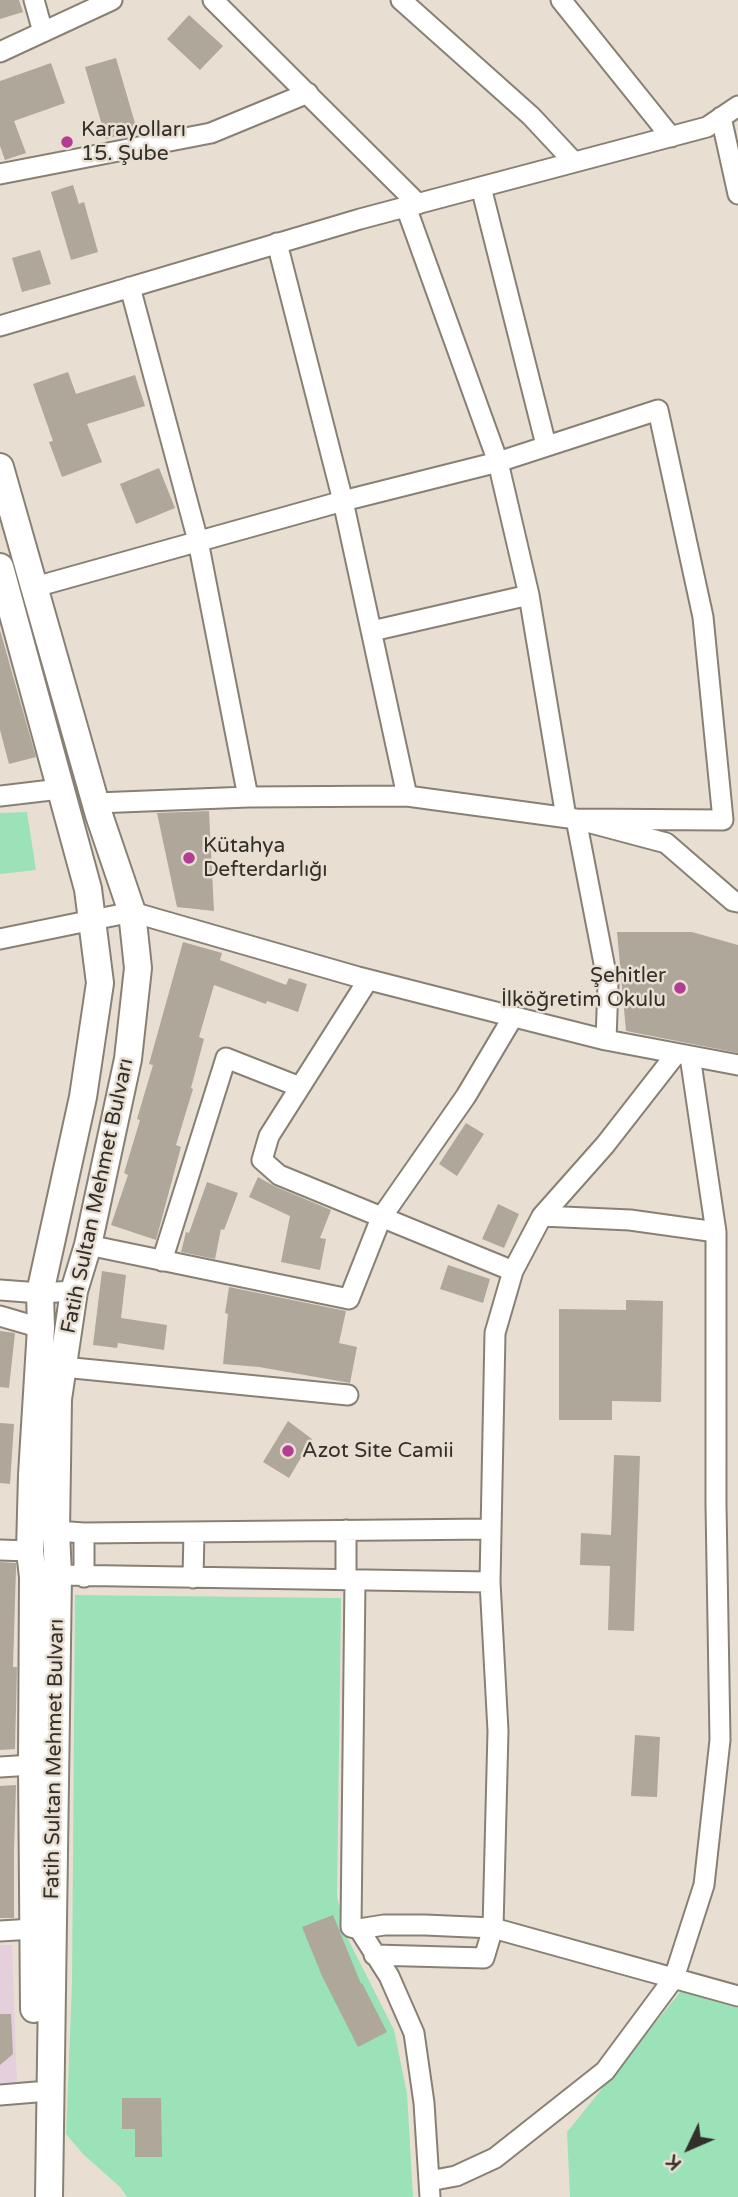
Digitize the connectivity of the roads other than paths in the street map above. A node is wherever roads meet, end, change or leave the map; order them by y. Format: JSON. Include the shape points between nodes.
{"nodes":[{"id":1,"x":34,"y":0,"type":"edge"},
{"id":2,"x":112,"y":0,"type":"edge"},
{"id":3,"x":214,"y":0,"type":"edge"},
{"id":4,"x":401,"y":0,"type":"edge"},
{"id":5,"x":561,"y":0,"type":"edge"},
{"id":6,"x":43,"y":33,"type":"junction"},
{"id":7,"x":0,"y":52,"type":"edge"},
{"id":8,"x":308,"y":93,"type":"junction"},
{"id":9,"x":738,"y":107,"type":"edge"},
{"id":10,"x":721,"y":117,"type":"junction"},
{"id":11,"x":671,"y":136,"type":"junction"},
{"id":12,"x":574,"y":162,"type":"junction"},
{"id":13,"x":0,"y":174,"type":"edge"},
{"id":14,"x":481,"y":187,"type":"junction"},
{"id":15,"x":738,"y":194,"type":"edge"},
{"id":16,"x":412,"y":205,"type":"junction"},
{"id":17,"x":277,"y":243,"type":"junction"},
{"id":18,"x":130,"y":287,"type":"junction"},
{"id":19,"x":0,"y":326,"type":"edge"},
{"id":20,"x":545,"y":445,"type":"junction"},
{"id":21,"x":498,"y":462,"type":"junction"},
{"id":22,"x":0,"y":467,"type":"edge"},
{"id":23,"x":343,"y":501,"type":"junction"},
{"id":24,"x":198,"y":541,"type":"junction"},
{"id":25,"x":0,"y":567,"type":"edge"},
{"id":26,"x":35,"y":587,"type":"junction"},
{"id":27,"x":529,"y":595,"type":"junction"},
{"id":28,"x":4,"y":600,"type":"edge"},
{"id":29,"x":372,"y":631,"type":"junction"},
{"id":30,"x":60,"y":789,"type":"junction"},
{"id":31,"x":0,"y":796,"type":"edge"},
{"id":32,"x":248,"y":796,"type":"junction"},
{"id":33,"x":407,"y":796,"type":"junction"},
{"id":34,"x":96,"y":803,"type":"junction"},
{"id":35,"x":571,"y":818,"type":"junction"},
{"id":36,"x":738,"y":902,"type":"edge"},
{"id":37,"x":132,"y":912,"type":"junction"},
{"id":38,"x":92,"y":921,"type":"junction"},
{"id":39,"x":0,"y":939,"type":"edge"},
{"id":40,"x":368,"y":980,"type":"junction"},
{"id":41,"x":513,"y":1017,"type":"junction"},
{"id":42,"x":606,"y":1040,"type":"junction"},
{"id":43,"x":683,"y":1055,"type":"junction"},
{"id":44,"x":738,"y":1065,"type":"edge"},
{"id":45,"x":300,"y":1087,"type":"junction"},
{"id":46,"x":542,"y":1216,"type":"junction"},
{"id":47,"x":381,"y":1218,"type":"junction"},
{"id":48,"x":716,"y":1232,"type":"junction"},
{"id":49,"x":88,"y":1245,"type":"junction"},
{"id":50,"x":162,"y":1261,"type":"junction"},
{"id":51,"x":513,"y":1271,"type":"junction"},
{"id":52,"x":0,"y":1290,"type":"edge"},
{"id":53,"x":74,"y":1291,"type":"junction"},
{"id":54,"x":40,"y":1293,"type":"junction"},
{"id":55,"x":0,"y":1316,"type":"edge"},
{"id":56,"x":41,"y":1328,"type":"junction"},
{"id":57,"x":63,"y":1367,"type":"junction"},
{"id":58,"x":348,"y":1395,"type":"dead end"},
{"id":59,"x":491,"y":1529,"type":"junction"},
{"id":60,"x":346,"y":1530,"type":"junction"},
{"id":61,"x":194,"y":1532,"type":"junction"},
{"id":62,"x":85,"y":1533,"type":"junction"},
{"id":63,"x":0,"y":1550,"type":"edge"},
{"id":64,"x":42,"y":1553,"type":"junction"},
{"id":65,"x":84,"y":1577,"type":"junction"},
{"id":66,"x":193,"y":1578,"type":"junction"},
{"id":67,"x":350,"y":1580,"type":"junction"},
{"id":68,"x":490,"y":1582,"type":"junction"},
{"id":69,"x":32,"y":1765,"type":"junction"},
{"id":70,"x":0,"y":1766,"type":"edge"},
{"id":71,"x":493,"y":1928,"type":"junction"},
{"id":72,"x":33,"y":1929,"type":"junction"},
{"id":73,"x":359,"y":1929,"type":"junction"},
{"id":74,"x":0,"y":1931,"type":"edge"},
{"id":75,"x":374,"y":1955,"type":"junction"},
{"id":76,"x":674,"y":1978,"type":"junction"},
{"id":77,"x":738,"y":1996,"type":"edge"},
{"id":78,"x":36,"y":2092,"type":"junction"},
{"id":79,"x":0,"y":2095,"type":"edge"},
{"id":80,"x":429,"y":2189,"type":"edge"},
{"id":81,"x":34,"y":2197,"type":"edge"},
{"id":82,"x":49,"y":2197,"type":"edge"}],
"edges":[{"from":1,"to":6,"type":"street"},
{"from":2,"to":6,"type":"street"},
{"from":3,"to":8,"type":"street"},
{"from":4,"to":12,"type":"street","via":[[531,116]]},
{"from":5,"to":11,"type":"street"},
{"from":6,"to":7,"type":"street"},
{"from":8,"to":13,"type":"street","via":[[211,133]]},
{"from":8,"to":16,"type":"street"},
{"from":9,"to":10,"type":"street"},
{"from":10,"to":11,"type":"street","via":[[707,127]]},
{"from":10,"to":15,"type":"street"},
{"from":11,"to":12,"type":"street"},
{"from":12,"to":14,"type":"street"},
{"from":14,"to":16,"type":"street"},
{"from":14,"to":20,"type":"street"},
{"from":16,"to":17,"type":"street"},
{"from":16,"to":21,"type":"street"},
{"from":17,"to":18,"type":"street"},
{"from":17,"to":23,"type":"street"},
{"from":18,"to":19,"type":"street"},
{"from":18,"to":24,"type":"street"},
{"from":20,"to":21,"type":"street"},
{"from":20,"to":35,"type":"street","via":[[658,410],[702,617],[723,820]]},
{"from":21,"to":23,"type":"street"},
{"from":21,"to":27,"type":"street"},
{"from":22,"to":26,"type":"main road","name":"Fatih Sultan Mehmet Bulvarı"},
{"from":23,"to":24,"type":"street"},
{"from":23,"to":29,"type":"street"},
{"from":24,"to":26,"type":"street"},
{"from":24,"to":32,"type":"street"},
{"from":25,"to":28,"type":"main road","name":"Fatih Sultan Mehmet Bulvarı"},
{"from":26,"to":34,"type":"main road","name":"Fatih Sultan Mehmet Bulvarı"},
{"from":27,"to":29,"type":"street"},
{"from":27,"to":35,"type":"street"},
{"from":28,"to":30,"type":"main road","name":"Fatih Sultan Mehmet Bulvarı"},
{"from":29,"to":33,"type":"street"},
{"from":30,"to":31,"type":"street"},
{"from":30,"to":38,"type":"main road","name":"Fatih Sultan Mehmet Bulvarı","via":[[88,888]]},
{"from":32,"to":33,"type":"street"},
{"from":32,"to":34,"type":"street"},
{"from":33,"to":35,"type":"street"},
{"from":34,"to":37,"type":"main road","name":"Fatih Sultan Mehmet Bulvarı"},
{"from":35,"to":36,"type":"street","via":[[666,843]]},
{"from":35,"to":42,"type":"street","via":[[608,984]]},
{"from":37,"to":38,"type":"street"},
{"from":37,"to":40,"type":"street"},
{"from":37,"to":49,"type":"main road","name":"Fatih Sultan Mehmet Bulvarı","via":[[138,968],[128,1059]]},
{"from":38,"to":39,"type":"street"},
{"from":38,"to":54,"type":"main road","name":"Fatih Sultan Mehmet Bulvarı","via":[[100,984],[83,1097]]},
{"from":40,"to":41,"type":"street"},
{"from":40,"to":45,"type":"street"},
{"from":41,"to":42,"type":"street"},
{"from":41,"to":47,"type":"street","via":[[466,1096]]},
{"from":42,"to":43,"type":"street"},
{"from":43,"to":44,"type":"street"},
{"from":43,"to":46,"type":"street"},
{"from":43,"to":48,"type":"street"},
{"from":45,"to":47,"type":"street","via":[[270,1136],[262,1160],[279,1175]]},
{"from":45,"to":50,"type":"street","via":[[226,1058]]},
{"from":46,"to":48,"type":"street","via":[[630,1220]]},
{"from":46,"to":51,"type":"street"},
{"from":47,"to":50,"type":"street","via":[[349,1299]]},
{"from":47,"to":51,"type":"street"},
{"from":48,"to":76,"type":"street","via":[[720,1740],[704,1885]]},
{"from":49,"to":50,"type":"street"},
{"from":49,"to":53,"type":"main road","name":"Fatih Sultan Mehmet Bulvarı"},
{"from":51,"to":59,"type":"street","via":[[495,1333]]},
{"from":52,"to":54,"type":"street"},
{"from":53,"to":54,"type":"street"},
{"from":53,"to":57,"type":"main road","name":"Fatih Sultan Mehmet Bulvarı"},
{"from":54,"to":56,"type":"main road","name":"Fatih Sultan Mehmet Bulvarı"},
{"from":55,"to":56,"type":"street"},
{"from":56,"to":64,"type":"main road","name":"Fatih Sultan Mehmet Bulvarı","via":[[32,1475]]},
{"from":57,"to":58,"type":"street"},
{"from":57,"to":64,"type":"main road","name":"Fatih Sultan Mehmet Bulvarı"},
{"from":59,"to":60,"type":"street"},
{"from":59,"to":68,"type":"street"},
{"from":60,"to":61,"type":"street"},
{"from":60,"to":67,"type":"street"},
{"from":61,"to":62,"type":"street"},
{"from":61,"to":66,"type":"street"},
{"from":62,"to":64,"type":"street"},
{"from":62,"to":65,"type":"street"},
{"from":63,"to":64,"type":"street"},
{"from":64,"to":65,"type":"street"},
{"from":64,"to":69,"type":"main road","name":"Fatih Sultan Mehmet Bulvarı"},
{"from":64,"to":82,"type":"main road","name":"Fatih Sultan Mehmet Bulvarı"},
{"from":65,"to":66,"type":"street"},
{"from":66,"to":67,"type":"street"},
{"from":67,"to":68,"type":"street"},
{"from":67,"to":73,"type":"street","via":[[351,1927]]},
{"from":68,"to":71,"type":"street","via":[[498,1731]]},
{"from":69,"to":70,"type":"street"},
{"from":69,"to":72,"type":"main road","name":"Fatih Sultan Mehmet Bulvarı"},
{"from":71,"to":73,"type":"street","via":[[384,1925]]},
{"from":71,"to":75,"type":"street","via":[[484,1958]]},
{"from":71,"to":76,"type":"street"},
{"from":72,"to":74,"type":"street"},
{"from":72,"to":78,"type":"main road","name":"Fatih Sultan Mehmet Bulvarı"},
{"from":73,"to":75,"type":"street"},
{"from":75,"to":80,"type":"street","via":[[389,1976],[414,2033]]},
{"from":76,"to":77,"type":"street"},
{"from":76,"to":80,"type":"street","via":[[605,2071],[495,2158]]},
{"from":78,"to":79,"type":"street"},
{"from":78,"to":81,"type":"main road","name":"Fatih Sultan Mehmet Bulvarı"}]}
